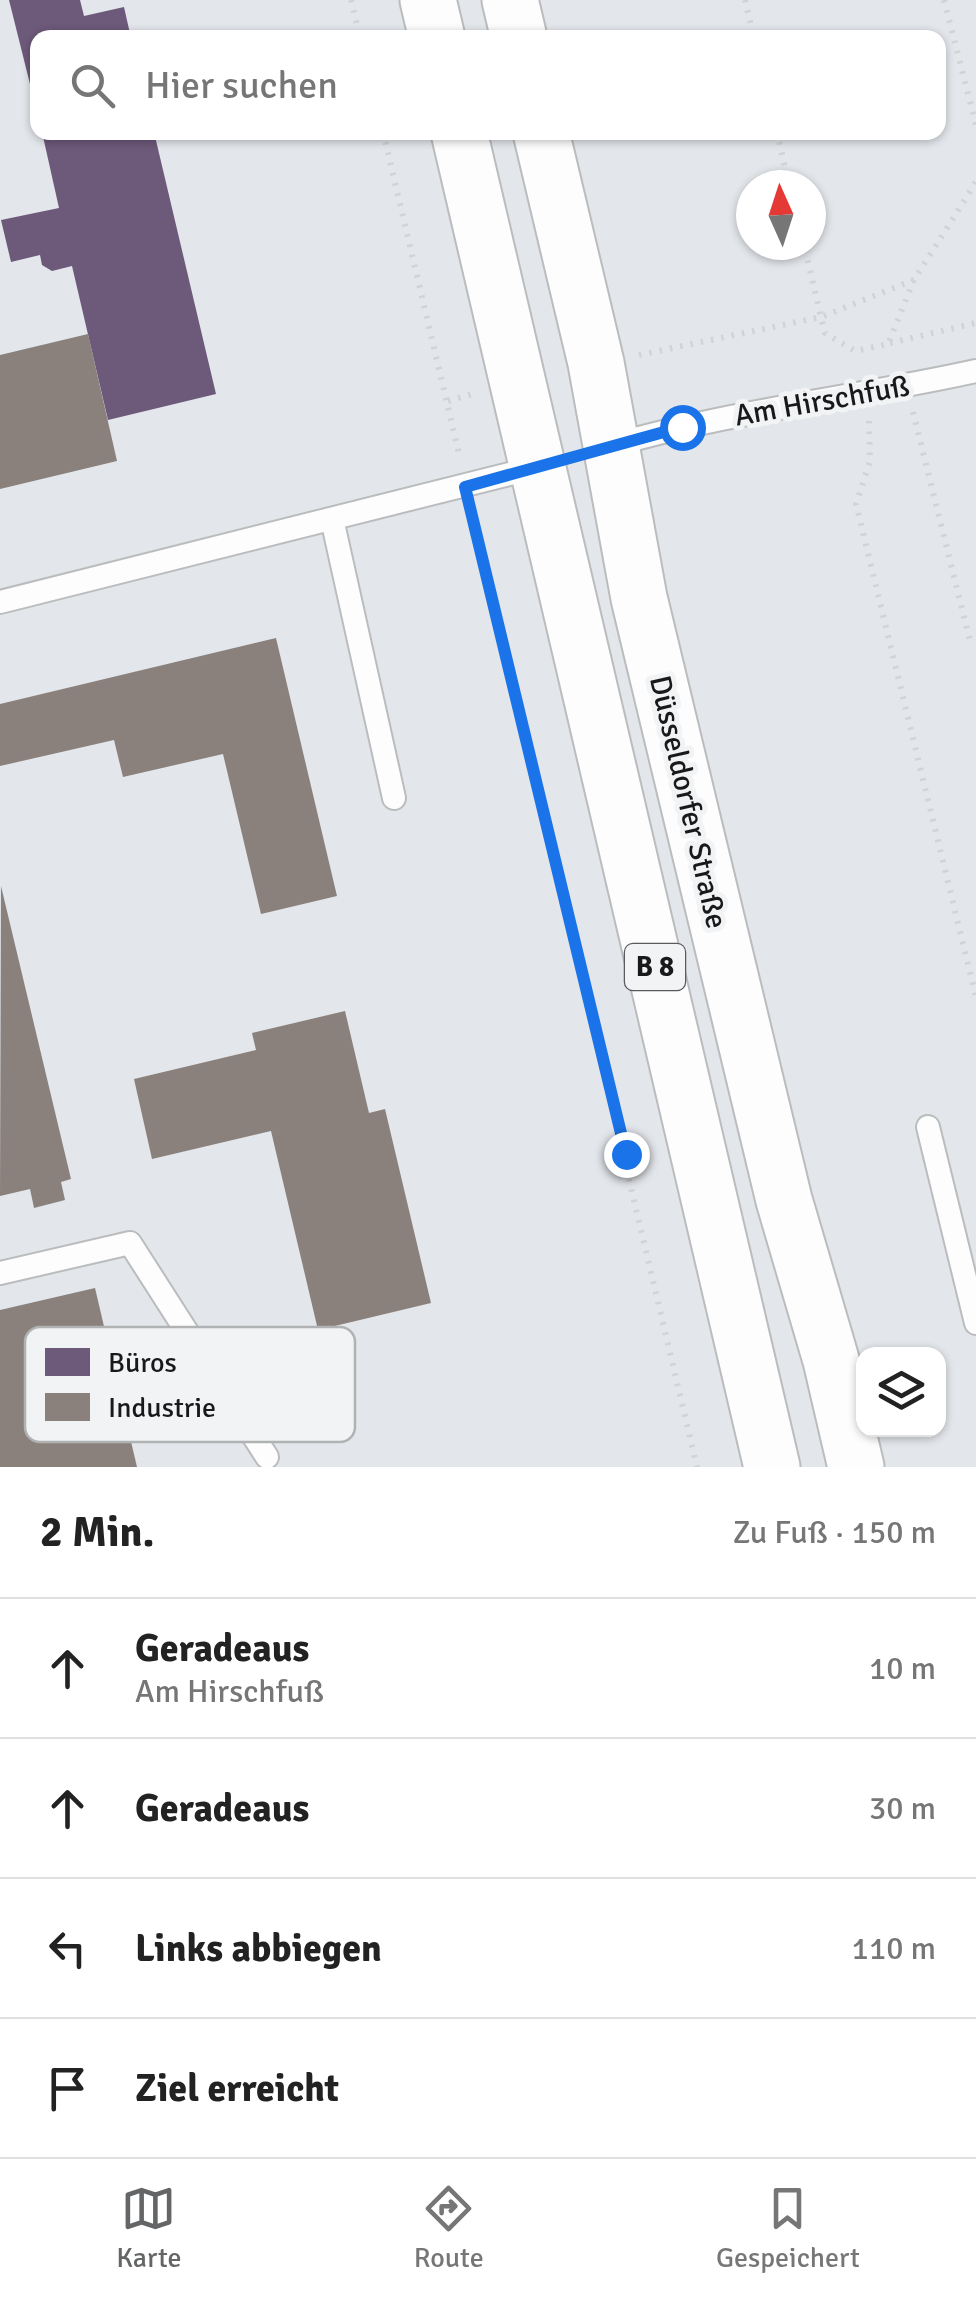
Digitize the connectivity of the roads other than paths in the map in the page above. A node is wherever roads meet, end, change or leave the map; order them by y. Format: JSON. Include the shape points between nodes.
{"nodes":[{"id":1,"x":428,"y":0,"type":"edge"},
{"id":2,"x":510,"y":0,"type":"edge"},
{"id":3,"x":434,"y":30,"type":"edge"},
{"id":4,"x":517,"y":30,"type":"edge"},
{"id":5,"x":461,"y":140,"type":"edge"},
{"id":6,"x":544,"y":140,"type":"edge"},
{"id":7,"x":976,"y":371,"type":"edge"},
{"id":8,"x":610,"y":446,"type":"junction"},
{"id":9,"x":538,"y":467,"type":"junction"},
{"id":10,"x":332,"y":519,"type":"junction"},
{"id":11,"x":0,"y":602,"type":"edge"},
{"id":12,"x":394,"y":798,"type":"dead end"},
{"id":13,"x":928,"y":1127,"type":"dead end"},
{"id":14,"x":0,"y":1273,"type":"edge"},
{"id":15,"x":976,"y":1323,"type":"edge"},
{"id":16,"x":184,"y":1327,"type":"edge"},
{"id":17,"x":258,"y":1442,"type":"edge"},
{"id":18,"x":267,"y":1456,"type":"dead end"},
{"id":19,"x":772,"y":1467,"type":"edge"},
{"id":20,"x":856,"y":1467,"type":"edge"}],
"edges":[{"from":1,"to":3,"type":"main road"},
{"from":2,"to":4,"type":"main road"},
{"from":5,"to":9,"type":"main road","number":"B 8"},
{"from":6,"to":8,"type":"main road","name":"Düsseldorfer Straße","number":"B 8"},
{"from":7,"to":8,"type":"lane","name":"Am Hirschfuß"},
{"from":8,"to":9,"type":"main road"},
{"from":8,"to":20,"type":"main road","name":"Düsseldorfer Straße","number":"B 8","via":[[639,598],[784,1200]]},
{"from":9,"to":10,"type":"lane"},
{"from":9,"to":19,"type":"main road","number":"B 8"},
{"from":10,"to":11,"type":"lane"},
{"from":10,"to":12,"type":"lane"},
{"from":13,"to":15,"type":"lane"},
{"from":14,"to":16,"type":"lane","via":[[130,1244]]},
{"from":17,"to":18,"type":"lane"}]}
